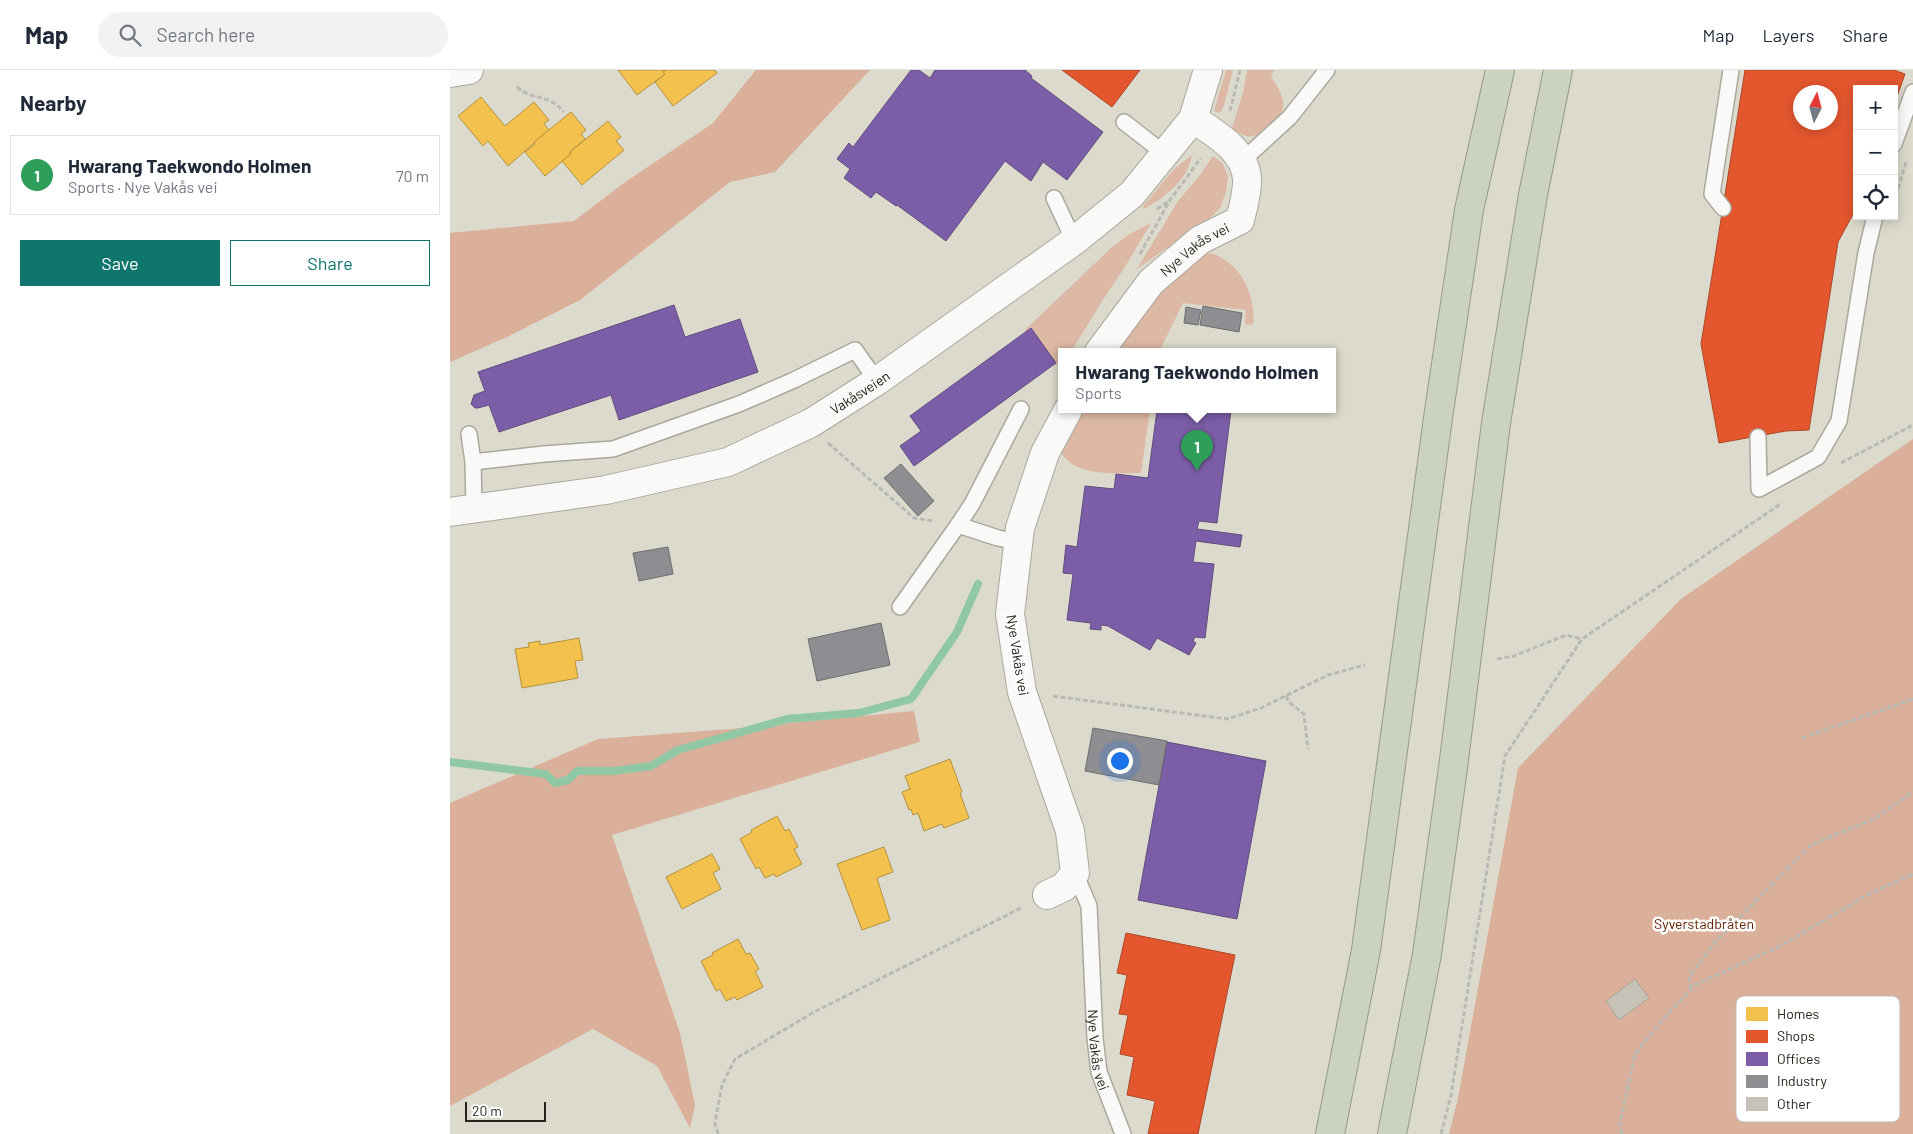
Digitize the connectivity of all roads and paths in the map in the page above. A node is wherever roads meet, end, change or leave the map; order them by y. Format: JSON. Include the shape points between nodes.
{"nodes":[{"id":1,"x":469,"y":70,"type":"edge"},
{"id":2,"x":1208,"y":70,"type":"edge"},
{"id":3,"x":1240,"y":70,"type":"edge"},
{"id":4,"x":1327,"y":70,"type":"edge"},
{"id":5,"x":1500,"y":70,"type":"edge"},
{"id":6,"x":1558,"y":70,"type":"edge"},
{"id":7,"x":1731,"y":70,"type":"edge"},
{"id":8,"x":450,"y":73,"type":"edge"},
{"id":9,"x":517,"y":87,"type":"dead end"},
{"id":10,"x":1913,"y":92,"type":"edge"},
{"id":11,"x":564,"y":112,"type":"dead end"},
{"id":12,"x":1229,"y":114,"type":"dead end"},
{"id":13,"x":1193,"y":120,"type":"junction"},
{"id":14,"x":1124,"y":122,"type":"dead end"},
{"id":15,"x":1898,"y":133,"type":"edge"},
{"id":16,"x":1165,"y":154,"type":"junction"},
{"id":17,"x":1907,"y":158,"type":"dead end"},
{"id":18,"x":1243,"y":160,"type":"junction"},
{"id":19,"x":1898,"y":189,"type":"edge"},
{"id":20,"x":1054,"y":198,"type":"dead end"},
{"id":21,"x":1723,"y":208,"type":"dead end"},
{"id":22,"x":1874,"y":220,"type":"edge"},
{"id":23,"x":1074,"y":241,"type":"junction"},
{"id":24,"x":1102,"y":348,"type":"edge"},
{"id":25,"x":877,"y":381,"type":"junction"},
{"id":26,"x":1021,"y":409,"type":"dead end"},
{"id":27,"x":1066,"y":413,"type":"edge"},
{"id":28,"x":1913,"y":425,"type":"edge"},
{"id":29,"x":469,"y":434,"type":"dead end"},
{"id":30,"x":1758,"y":437,"type":"dead end"},
{"id":31,"x":828,"y":443,"type":"dead end"},
{"id":32,"x":473,"y":462,"type":"junction"},
{"id":33,"x":1836,"y":466,"type":"dead end"},
{"id":34,"x":1787,"y":500,"type":"dead end"},
{"id":35,"x":462,"y":510,"type":"edge"},
{"id":36,"x":958,"y":525,"type":"junction"},
{"id":37,"x":1018,"y":542,"type":"junction"},
{"id":38,"x":900,"y":607,"type":"dead end"},
{"id":39,"x":1582,"y":639,"type":"junction"},
{"id":40,"x":1497,"y":659,"type":"dead end"},
{"id":41,"x":1365,"y":665,"type":"dead end"},
{"id":42,"x":1022,"y":692,"type":"junction"},
{"id":43,"x":1286,"y":696,"type":"junction"},
{"id":44,"x":1913,"y":699,"type":"edge"},
{"id":45,"x":1802,"y":738,"type":"dead end"},
{"id":46,"x":1308,"y":749,"type":"dead end"},
{"id":47,"x":1913,"y":792,"type":"edge"},
{"id":48,"x":1075,"y":873,"type":"junction"},
{"id":49,"x":1913,"y":874,"type":"edge"},
{"id":50,"x":1047,"y":896,"type":"joint"},
{"id":51,"x":1691,"y":989,"type":"junction"},
{"id":52,"x":718,"y":1134,"type":"edge"},
{"id":53,"x":1123,"y":1134,"type":"edge"},
{"id":54,"x":1330,"y":1134,"type":"edge"},
{"id":55,"x":1392,"y":1134,"type":"edge"},
{"id":56,"x":1441,"y":1134,"type":"edge"},
{"id":57,"x":1622,"y":1134,"type":"edge"}],
"edges":[{"from":1,"to":8,"type":"street"},
{"from":2,"to":13,"type":"street"},
{"from":3,"to":12,"type":"path"},
{"from":4,"to":18,"type":"lane","via":[[1290,117]]},
{"from":5,"to":54,"type":"highway","via":[[1469,210],[1366,950]]},
{"from":6,"to":55,"type":"highway","via":[[1533,195],[1496,423],[1427,954]]},
{"from":7,"to":21,"type":"lane","via":[[1712,194]]},
{"from":9,"to":11,"type":"path","via":[[525,94],[548,99]]},
{"from":10,"to":15,"type":"lane"},
{"from":13,"to":16,"type":"street","name":"Vakåsveien"},
{"from":13,"to":18,"type":"street","via":[[1217,134]]},
{"from":14,"to":16,"type":"lane"},
{"from":16,"to":23,"type":"street","name":"Vakåsveien","via":[[1132,194]]},
{"from":17,"to":19,"type":"path"},
{"from":18,"to":24,"type":"street","name":"Nye Vakås vei","via":[[1247,180],[1240,220],[1200,240],[1151,282]]},
{"from":20,"to":23,"type":"lane"},
{"from":22,"to":30,"type":"lane","via":[[1839,420],[1818,457],[1759,489]]},
{"from":23,"to":25,"type":"street","name":"Vakåsveien"},
{"from":25,"to":32,"type":"lane","via":[[855,350],[739,404],[613,450]]},
{"from":25,"to":35,"type":"street","name":"Vakåsveien","via":[[811,423],[728,462],[606,490]]},
{"from":26,"to":36,"type":"lane"},
{"from":27,"to":37,"type":"street","name":"Nye Vakås vei","via":[[1045,453]]},
{"from":28,"to":33,"type":"path"},
{"from":29,"to":32,"type":"lane"},
{"from":31,"to":36,"type":"path","via":[[914,518]]},
{"from":32,"to":35,"type":"lane"},
{"from":34,"to":39,"type":"path"},
{"from":36,"to":37,"type":"lane"},
{"from":36,"to":38,"type":"lane"},
{"from":37,"to":42,"type":"street","name":"Nye Vakås vei","via":[[1010,614]]},
{"from":39,"to":40,"type":"path","via":[[1566,635],[1514,656]]},
{"from":39,"to":56,"type":"path","via":[[1505,756],[1451,1095]]},
{"from":41,"to":43,"type":"path","via":[[1328,675]]},
{"from":42,"to":43,"type":"path","via":[[1227,719]]},
{"from":42,"to":48,"type":"street","name":"Nye Vakås vei","via":[[1070,831]]},
{"from":43,"to":46,"type":"path","via":[[1304,714]]},
{"from":44,"to":45,"type":"path"},
{"from":47,"to":51,"type":"path","via":[[1874,819],[1811,845],[1717,940],[1689,977]]},
{"from":48,"to":50,"type":"street","via":[[1064,887]]},
{"from":48,"to":53,"type":"lane","name":"Nye Vakås vei","via":[[1089,906],[1099,1072]]},
{"from":49,"to":51,"type":"path","via":[[1870,894],[1782,945],[1695,984]]},
{"from":50,"to":52,"type":"path","via":[[814,1012],[735,1059],[722,1085],[716,1122]]},
{"from":51,"to":57,"type":"path","via":[[1635,1054],[1620,1123]]}]}
